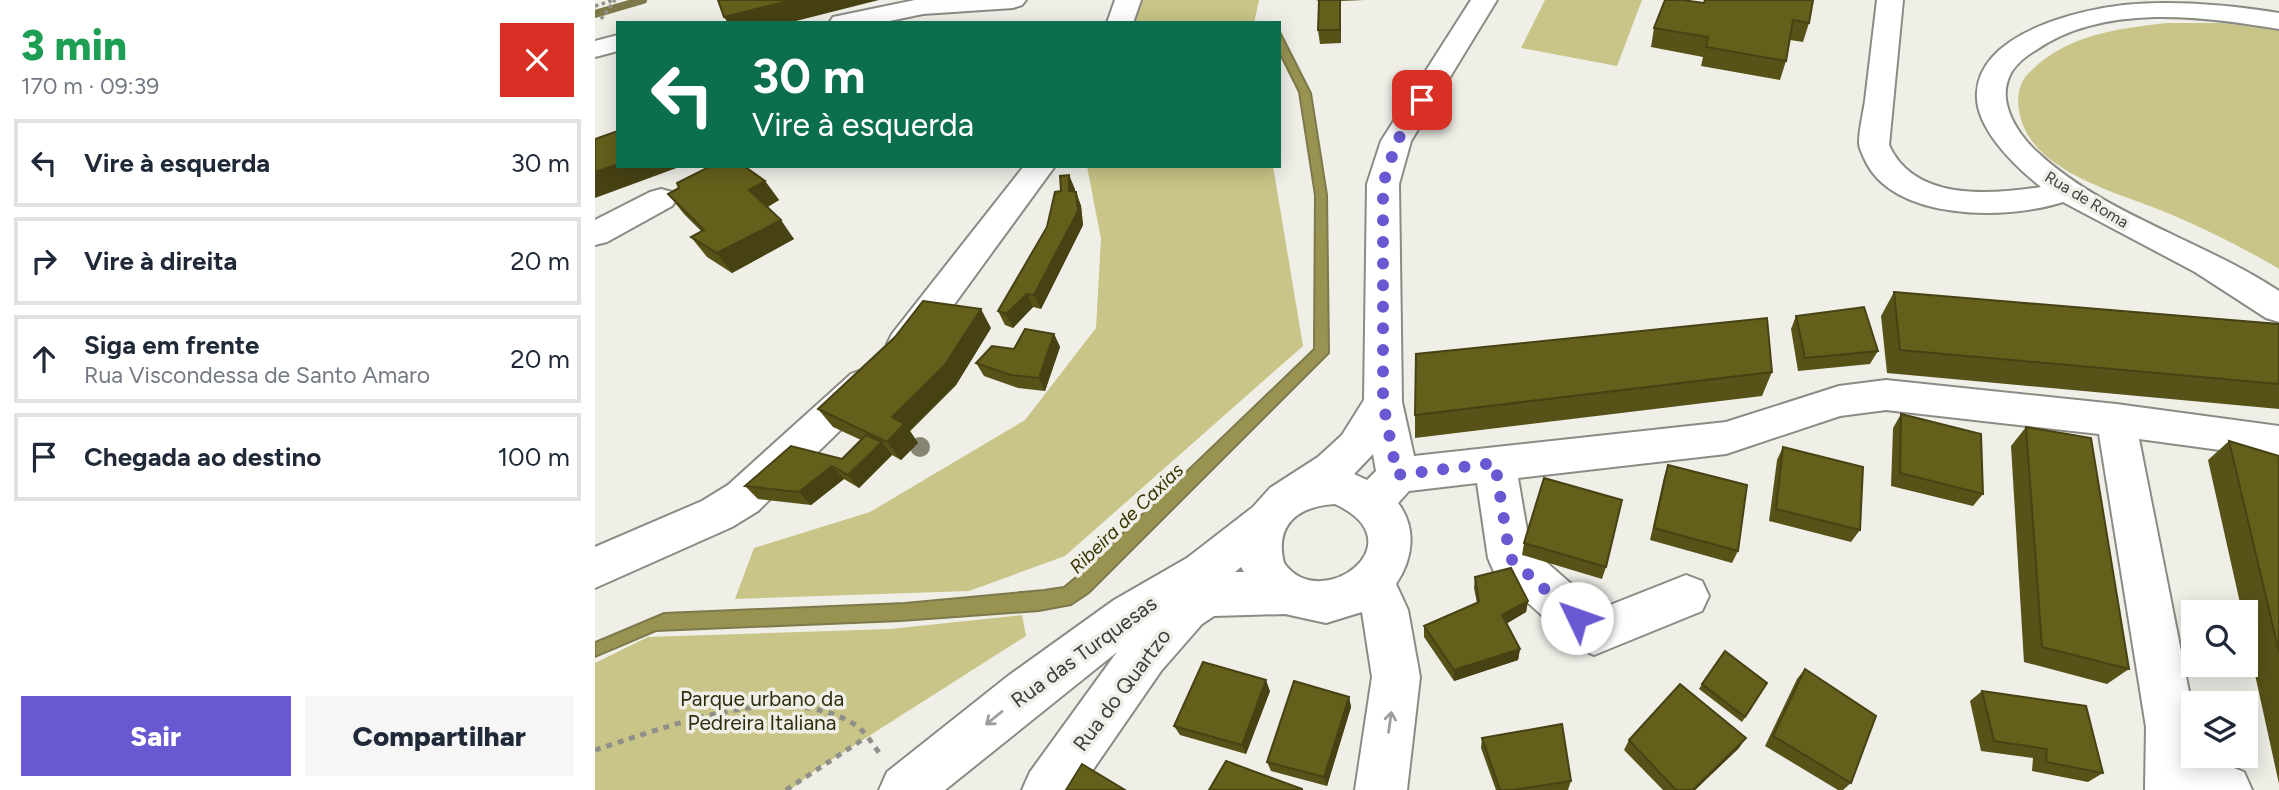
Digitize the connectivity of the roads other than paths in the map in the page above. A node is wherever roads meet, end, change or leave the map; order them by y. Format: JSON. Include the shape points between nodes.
{"nodes":[{"id":1,"x":1013,"y":0,"type":"edge"},
{"id":2,"x":1128,"y":0,"type":"edge"},
{"id":3,"x":1484,"y":0,"type":"edge"},
{"id":4,"x":1890,"y":0,"type":"edge"},
{"id":5,"x":852,"y":21,"type":"edge"},
{"id":6,"x":1121,"y":21,"type":"edge"},
{"id":7,"x":2279,"y":21,"type":"edge"},
{"id":8,"x":616,"y":44,"type":"edge"},
{"id":9,"x":595,"y":49,"type":"edge"},
{"id":10,"x":1038,"y":168,"type":"edge"},
{"id":11,"x":2066,"y":190,"type":"junction"},
{"id":12,"x":661,"y":199,"type":"dead end"},
{"id":13,"x":595,"y":234,"type":"edge"},
{"id":14,"x":2279,"y":309,"type":"edge"},
{"id":15,"x":1383,"y":402,"type":"junction"},
{"id":16,"x":2116,"y":421,"type":"junction"},
{"id":17,"x":2279,"y":442,"type":"edge"},
{"id":18,"x":1495,"y":463,"type":"junction"},
{"id":19,"x":1386,"y":489,"type":"junction"},
{"id":20,"x":1282,"y":507,"type":"junction"},
{"id":21,"x":595,"y":568,"type":"edge"},
{"id":22,"x":1372,"y":582,"type":"junction"},
{"id":23,"x":1287,"y":593,"type":"junction"},
{"id":24,"x":1686,"y":596,"type":"dead end"},
{"id":25,"x":2171,"y":780,"type":"edge"},
{"id":26,"x":907,"y":788,"type":"edge"},
{"id":27,"x":1048,"y":790,"type":"edge"},
{"id":28,"x":1381,"y":790,"type":"edge"},
{"id":29,"x":2227,"y":790,"type":"edge"}],
"edges":[{"from":1,"to":5,"type":"street","via":[[923,6]]},
{"from":2,"to":6,"type":"street"},
{"from":3,"to":15,"type":"street","via":[[1397,141],[1383,184]]},
{"from":4,"to":11,"type":"street","via":[[1874,145],[1883,169],[1915,189],[1970,202],[2006,203]]},
{"from":7,"to":11,"type":"street","name":"Rua de Roma","via":[[2187,11],[2122,15],[2069,24],[2011,54],[1991,85],[1995,115],[2021,156]]},
{"from":8,"to":9,"type":"street"},
{"from":10,"to":21,"type":"street","via":[[907,342],[759,485],[717,514]]},
{"from":11,"to":14,"type":"street","name":"Rua de Roma","via":[[2206,264]]},
{"from":12,"to":13,"type":"street"},
{"from":15,"to":19,"type":"street"},
{"from":15,"to":20,"type":"street","name":"Rua das Turquesas","via":[[1356,447]]},
{"from":16,"to":17,"type":"street"},
{"from":16,"to":18,"type":"street","via":[[1863,396],[1726,438]]},
{"from":16,"to":25,"type":"street","via":[[2171,727]]},
{"from":18,"to":19,"type":"street"},
{"from":18,"to":24,"type":"street","via":[[1510,558],[1594,633]]},
{"from":19,"to":20,"type":"street","via":[[1358,492],[1338,486],[1317,487]]},
{"from":19,"to":22,"type":"street","via":[[1390,550]]},
{"from":20,"to":23,"type":"street","via":[[1259,540],[1260,560],[1269,579]]},
{"from":20,"to":26,"type":"street","name":"Rua das Turquesas","one_way":true,"via":[[1203,572],[1130,615]]},
{"from":22,"to":23,"type":"street","via":[[1353,595],[1330,601],[1307,601]]},
{"from":28,"to":22,"type":"street","one_way":true,"via":[[1396,677],[1385,610]]},
{"from":23,"to":27,"type":"street","name":"Rua do Quartzo","via":[[1219,594],[1182,612],[1155,641]]},
{"from":25,"to":29,"type":"street"}]}
